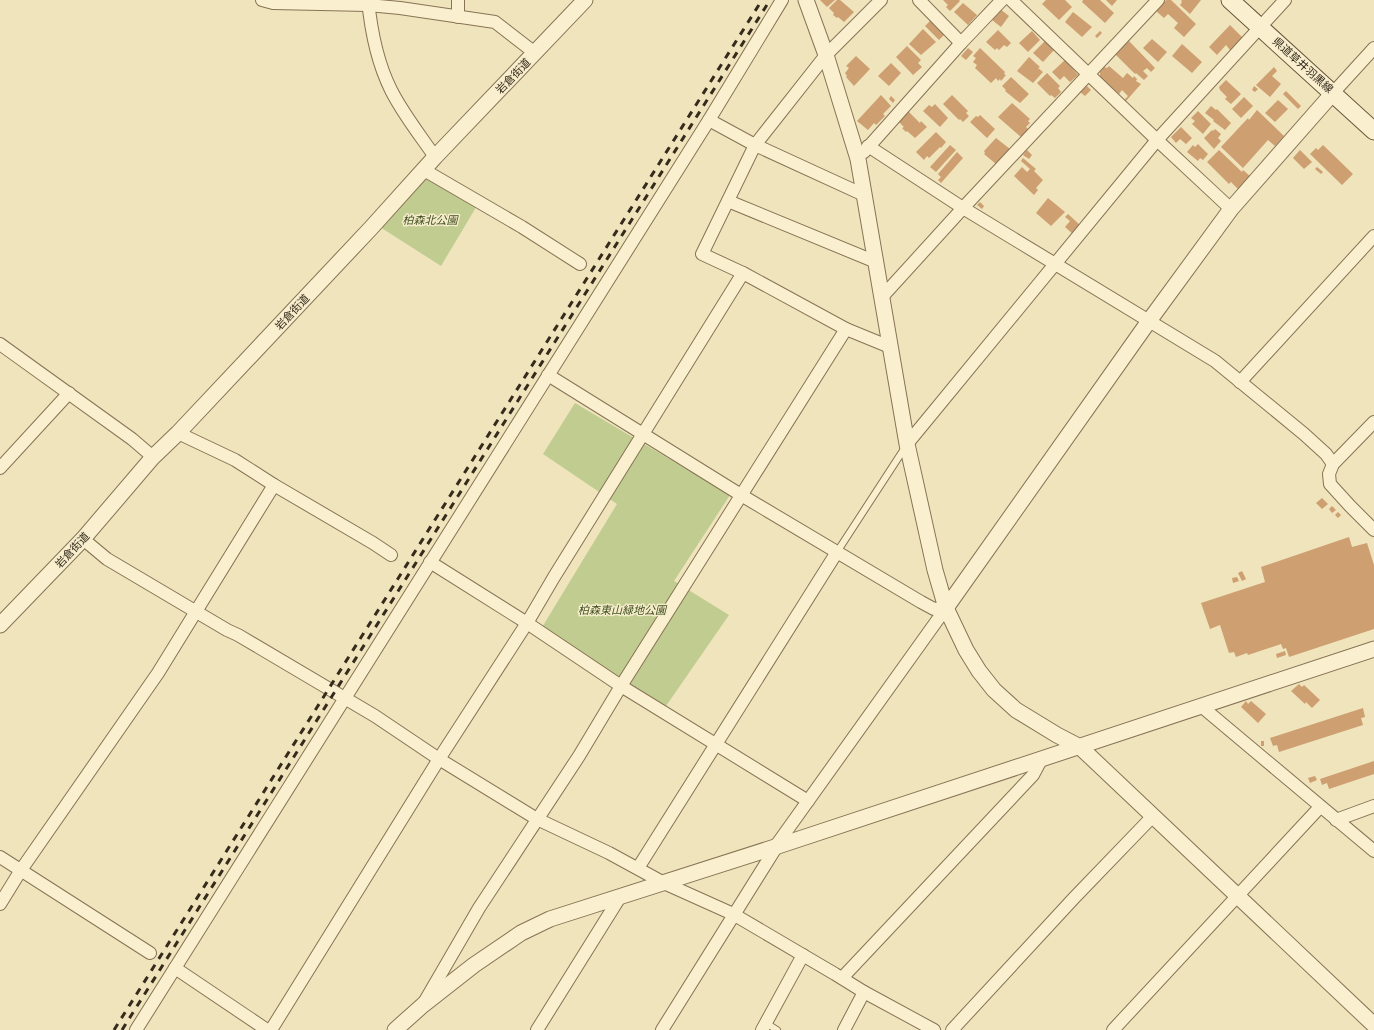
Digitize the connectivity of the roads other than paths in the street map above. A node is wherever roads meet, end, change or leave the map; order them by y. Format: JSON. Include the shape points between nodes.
{"nodes":[{"id":1,"x":262,"y":0,"type":"edge"},
{"id":2,"x":458,"y":0,"type":"edge"},
{"id":3,"x":585,"y":0,"type":"edge"},
{"id":4,"x":782,"y":0,"type":"edge"},
{"id":5,"x":806,"y":0,"type":"edge"},
{"id":6,"x":881,"y":0,"type":"edge"},
{"id":7,"x":919,"y":0,"type":"edge"},
{"id":8,"x":1002,"y":0,"type":"edge"},
{"id":9,"x":1011,"y":0,"type":"edge"},
{"id":10,"x":1158,"y":0,"type":"edge"},
{"id":11,"x":1230,"y":0,"type":"edge"},
{"id":12,"x":1285,"y":0,"type":"edge"},
{"id":13,"x":368,"y":3,"type":"edge"},
{"id":14,"x":458,"y":16,"type":"junction"},
{"id":15,"x":1261,"y":27,"type":"junction"},
{"id":16,"x":962,"y":43,"type":"junction"},
{"id":17,"x":1374,"y":48,"type":"edge"},
{"id":18,"x":535,"y":53,"type":"junction"},
{"id":19,"x":826,"y":54,"type":"junction"},
{"id":20,"x":1089,"y":75,"type":"junction"},
{"id":21,"x":1333,"y":93,"type":"junction"},
{"id":22,"x":709,"y":120,"type":"junction"},
{"id":23,"x":1374,"y":131,"type":"edge"},
{"id":24,"x":1158,"y":140,"type":"junction"},
{"id":25,"x":755,"y":146,"type":"junction"},
{"id":26,"x":868,"y":146,"type":"junction"},
{"id":27,"x":435,"y":157,"type":"junction"},
{"id":28,"x":858,"y":159,"type":"junction"},
{"id":29,"x":424,"y":170,"type":"junction"},
{"id":30,"x":864,"y":195,"type":"junction"},
{"id":31,"x":728,"y":201,"type":"junction"},
{"id":32,"x":963,"y":208,"type":"junction"},
{"id":33,"x":1232,"y":209,"type":"junction"},
{"id":34,"x":1374,"y":236,"type":"edge"},
{"id":35,"x":876,"y":262,"type":"junction"},
{"id":36,"x":580,"y":264,"type":"dead end"},
{"id":37,"x":1054,"y":264,"type":"junction"},
{"id":38,"x":743,"y":273,"type":"junction"},
{"id":39,"x":882,"y":297,"type":"junction"},
{"id":40,"x":1150,"y":321,"type":"junction"},
{"id":41,"x":846,"y":330,"type":"junction"},
{"id":42,"x":0,"y":344,"type":"edge"},
{"id":43,"x":890,"y":347,"type":"junction"},
{"id":44,"x":548,"y":374,"type":"junction"},
{"id":45,"x":1240,"y":382,"type":"junction"},
{"id":46,"x":69,"y":393,"type":"junction"},
{"id":47,"x":1374,"y":422,"type":"edge"},
{"id":48,"x":178,"y":433,"type":"junction"},
{"id":49,"x":643,"y":433,"type":"junction"},
{"id":50,"x":907,"y":444,"type":"junction"},
{"id":51,"x":153,"y":457,"type":"junction"},
{"id":52,"x":1334,"y":464,"type":"junction"},
{"id":53,"x":0,"y":468,"type":"edge"},
{"id":54,"x":274,"y":485,"type":"junction"},
{"id":55,"x":741,"y":495,"type":"junction"},
{"id":56,"x":1374,"y":530,"type":"edge"},
{"id":57,"x":83,"y":539,"type":"junction"},
{"id":58,"x":837,"y":552,"type":"junction"},
{"id":59,"x":391,"y":555,"type":"dead end"},
{"id":60,"x":430,"y":562,"type":"junction"},
{"id":61,"x":946,"y":608,"type":"junction"},
{"id":62,"x":196,"y":611,"type":"junction"},
{"id":63,"x":527,"y":623,"type":"junction"},
{"id":64,"x":0,"y":625,"type":"edge"},
{"id":65,"x":1374,"y":649,"type":"edge"},
{"id":66,"x":621,"y":686,"type":"junction"},
{"id":67,"x":344,"y":699,"type":"junction"},
{"id":68,"x":1201,"y":706,"type":"junction"},
{"id":69,"x":715,"y":744,"type":"junction"},
{"id":70,"x":1080,"y":746,"type":"junction"},
{"id":71,"x":1042,"y":758,"type":"junction"},
{"id":72,"x":439,"y":759,"type":"junction"},
{"id":73,"x":808,"y":801,"type":"junction"},
{"id":74,"x":1374,"y":806,"type":"edge"},
{"id":75,"x":1320,"y":807,"type":"junction"},
{"id":76,"x":1153,"y":816,"type":"junction"},
{"id":77,"x":537,"y":819,"type":"junction"},
{"id":78,"x":1336,"y":820,"type":"junction"},
{"id":79,"x":776,"y":847,"type":"junction"},
{"id":80,"x":1374,"y":851,"type":"edge"},
{"id":81,"x":0,"y":857,"type":"edge"},
{"id":82,"x":638,"y":868,"type":"junction"},
{"id":83,"x":21,"y":870,"type":"junction"},
{"id":84,"x":664,"y":883,"type":"junction"},
{"id":85,"x":1237,"y":896,"type":"junction"},
{"id":86,"x":620,"y":897,"type":"junction"},
{"id":87,"x":0,"y":904,"type":"edge"},
{"id":88,"x":733,"y":914,"type":"junction"},
{"id":89,"x":150,"y":954,"type":"dead end"},
{"id":90,"x":803,"y":955,"type":"junction"},
{"id":91,"x":175,"y":968,"type":"junction"},
{"id":92,"x":842,"y":978,"type":"junction"},
{"id":93,"x":864,"y":992,"type":"junction"},
{"id":94,"x":423,"y":1005,"type":"junction"},
{"id":95,"x":1374,"y":1026,"type":"edge"},
{"id":96,"x":764,"y":1027,"type":"edge"},
{"id":97,"x":136,"y":1030,"type":"edge"},
{"id":98,"x":267,"y":1030,"type":"edge"},
{"id":99,"x":271,"y":1030,"type":"edge"},
{"id":100,"x":395,"y":1030,"type":"edge"},
{"id":101,"x":537,"y":1030,"type":"edge"},
{"id":102,"x":662,"y":1030,"type":"edge"},
{"id":103,"x":777,"y":1030,"type":"edge"},
{"id":104,"x":844,"y":1030,"type":"edge"},
{"id":105,"x":934,"y":1030,"type":"edge"},
{"id":106,"x":952,"y":1030,"type":"edge"},
{"id":107,"x":1113,"y":1030,"type":"edge"}],
"edges":[{"from":1,"to":13,"type":"street","via":[[273,3]]},
{"from":2,"to":14,"type":"street"},
{"from":3,"to":18,"type":"street","name":"岩倉街道"},
{"from":4,"to":22,"type":"street"},
{"from":5,"to":19,"type":"street"},
{"from":6,"to":19,"type":"street"},
{"from":7,"to":16,"type":"street"},
{"from":8,"to":16,"type":"street"},
{"from":9,"to":20,"type":"street"},
{"from":10,"to":20,"type":"street"},
{"from":11,"to":15,"type":"main road","name":"県道草井羽黒線"},
{"from":12,"to":15,"type":"street"},
{"from":13,"to":14,"type":"street"},
{"from":13,"to":27,"type":"street","via":[[375,45],[385,77],[398,102]]},
{"from":14,"to":18,"type":"street","via":[[495,22]]},
{"from":15,"to":21,"type":"main road","name":"県道草井羽黒線"},
{"from":15,"to":24,"type":"street"},
{"from":16,"to":26,"type":"street"},
{"from":17,"to":21,"type":"street"},
{"from":18,"to":27,"type":"street","name":"岩倉街道"},
{"from":19,"to":25,"type":"street"},
{"from":19,"to":28,"type":"street"},
{"from":20,"to":24,"type":"street"},
{"from":20,"to":32,"type":"street"},
{"from":21,"to":23,"type":"main road","name":"県道草井羽黒線"},
{"from":21,"to":33,"type":"street"},
{"from":22,"to":25,"type":"street"},
{"from":22,"to":44,"type":"street"},
{"from":24,"to":33,"type":"street"},
{"from":24,"to":37,"type":"street"},
{"from":25,"to":30,"type":"street"},
{"from":25,"to":31,"type":"street"},
{"from":26,"to":28,"type":"street"},
{"from":26,"to":32,"type":"street"},
{"from":27,"to":29,"type":"street","name":"岩倉街道"},
{"from":28,"to":30,"type":"street"},
{"from":29,"to":36,"type":"street"},
{"from":29,"to":48,"type":"street","name":"岩倉街道"},
{"from":30,"to":35,"type":"street"},
{"from":31,"to":35,"type":"street"},
{"from":31,"to":38,"type":"street","via":[[702,254]]},
{"from":32,"to":37,"type":"street"},
{"from":32,"to":39,"type":"street"},
{"from":33,"to":40,"type":"street"},
{"from":34,"to":45,"type":"street"},
{"from":35,"to":39,"type":"street"},
{"from":37,"to":40,"type":"street"},
{"from":37,"to":50,"type":"street"},
{"from":38,"to":41,"type":"street"},
{"from":38,"to":49,"type":"street"},
{"from":39,"to":43,"type":"street"},
{"from":40,"to":45,"type":"street","via":[[1215,361]]},
{"from":40,"to":61,"type":"street"},
{"from":41,"to":43,"type":"street"},
{"from":41,"to":55,"type":"street"},
{"from":42,"to":46,"type":"street"},
{"from":43,"to":50,"type":"street"},
{"from":44,"to":49,"type":"street"},
{"from":44,"to":60,"type":"street"},
{"from":45,"to":52,"type":"street","via":[[1304,434]]},
{"from":46,"to":51,"type":"street"},
{"from":46,"to":53,"type":"street"},
{"from":47,"to":52,"type":"street"},
{"from":48,"to":51,"type":"street","name":"岩倉街道"},
{"from":48,"to":54,"type":"street","via":[[235,460]]},
{"from":49,"to":55,"type":"street"},
{"from":49,"to":63,"type":"street"},
{"from":50,"to":58,"type":"lane"},
{"from":50,"to":61,"type":"street","via":[[934,570]]},
{"from":51,"to":57,"type":"street","name":"岩倉街道"},
{"from":52,"to":56,"type":"street","via":[[1329,474],[1330,484]]},
{"from":54,"to":59,"type":"street"},
{"from":54,"to":62,"type":"street"},
{"from":55,"to":58,"type":"street"},
{"from":55,"to":66,"type":"street"},
{"from":57,"to":62,"type":"street","via":[[106,559]]},
{"from":57,"to":64,"type":"street","name":"岩倉街道"},
{"from":58,"to":61,"type":"street","via":[[934,609]]},
{"from":58,"to":69,"type":"street"},
{"from":60,"to":63,"type":"street"},
{"from":60,"to":67,"type":"street"},
{"from":61,"to":70,"type":"street","via":[[966,650],[994,690],[1016,710]]},
{"from":61,"to":73,"type":"street"},
{"from":62,"to":67,"type":"street"},
{"from":62,"to":83,"type":"street","via":[[158,673]]},
{"from":63,"to":66,"type":"street"},
{"from":63,"to":72,"type":"street"},
{"from":65,"to":68,"type":"street"},
{"from":66,"to":69,"type":"street"},
{"from":66,"to":77,"type":"street"},
{"from":67,"to":72,"type":"street","via":[[375,716]]},
{"from":67,"to":91,"type":"street"},
{"from":68,"to":70,"type":"street"},
{"from":68,"to":75,"type":"street"},
{"from":69,"to":73,"type":"street"},
{"from":69,"to":82,"type":"street"},
{"from":70,"to":71,"type":"street"},
{"from":70,"to":76,"type":"street"},
{"from":71,"to":79,"type":"street"},
{"from":71,"to":92,"type":"street","via":[[1033,775]]},
{"from":72,"to":77,"type":"street"},
{"from":72,"to":99,"type":"street"},
{"from":73,"to":79,"type":"street"},
{"from":74,"to":78,"type":"street"},
{"from":75,"to":78,"type":"street"},
{"from":75,"to":85,"type":"street"},
{"from":76,"to":85,"type":"street"},
{"from":76,"to":106,"type":"street"},
{"from":77,"to":82,"type":"street"},
{"from":77,"to":94,"type":"street","via":[[479,908]]},
{"from":78,"to":80,"type":"street"},
{"from":79,"to":84,"type":"street"},
{"from":79,"to":88,"type":"street"},
{"from":81,"to":83,"type":"street"},
{"from":82,"to":84,"type":"street"},
{"from":83,"to":87,"type":"street"},
{"from":83,"to":89,"type":"street"},
{"from":84,"to":86,"type":"street"},
{"from":84,"to":88,"type":"street"},
{"from":85,"to":95,"type":"street"},
{"from":85,"to":107,"type":"street"},
{"from":86,"to":94,"type":"street","via":[[550,920],[522,933],[474,965]]},
{"from":86,"to":101,"type":"street"},
{"from":88,"to":90,"type":"street"},
{"from":88,"to":102,"type":"street"},
{"from":90,"to":92,"type":"street"},
{"from":90,"to":96,"type":"street"},
{"from":91,"to":97,"type":"street"},
{"from":91,"to":98,"type":"street"},
{"from":92,"to":93,"type":"street"},
{"from":93,"to":104,"type":"street"},
{"from":93,"to":105,"type":"street"},
{"from":94,"to":100,"type":"street"},
{"from":96,"to":103,"type":"lane"}]}
